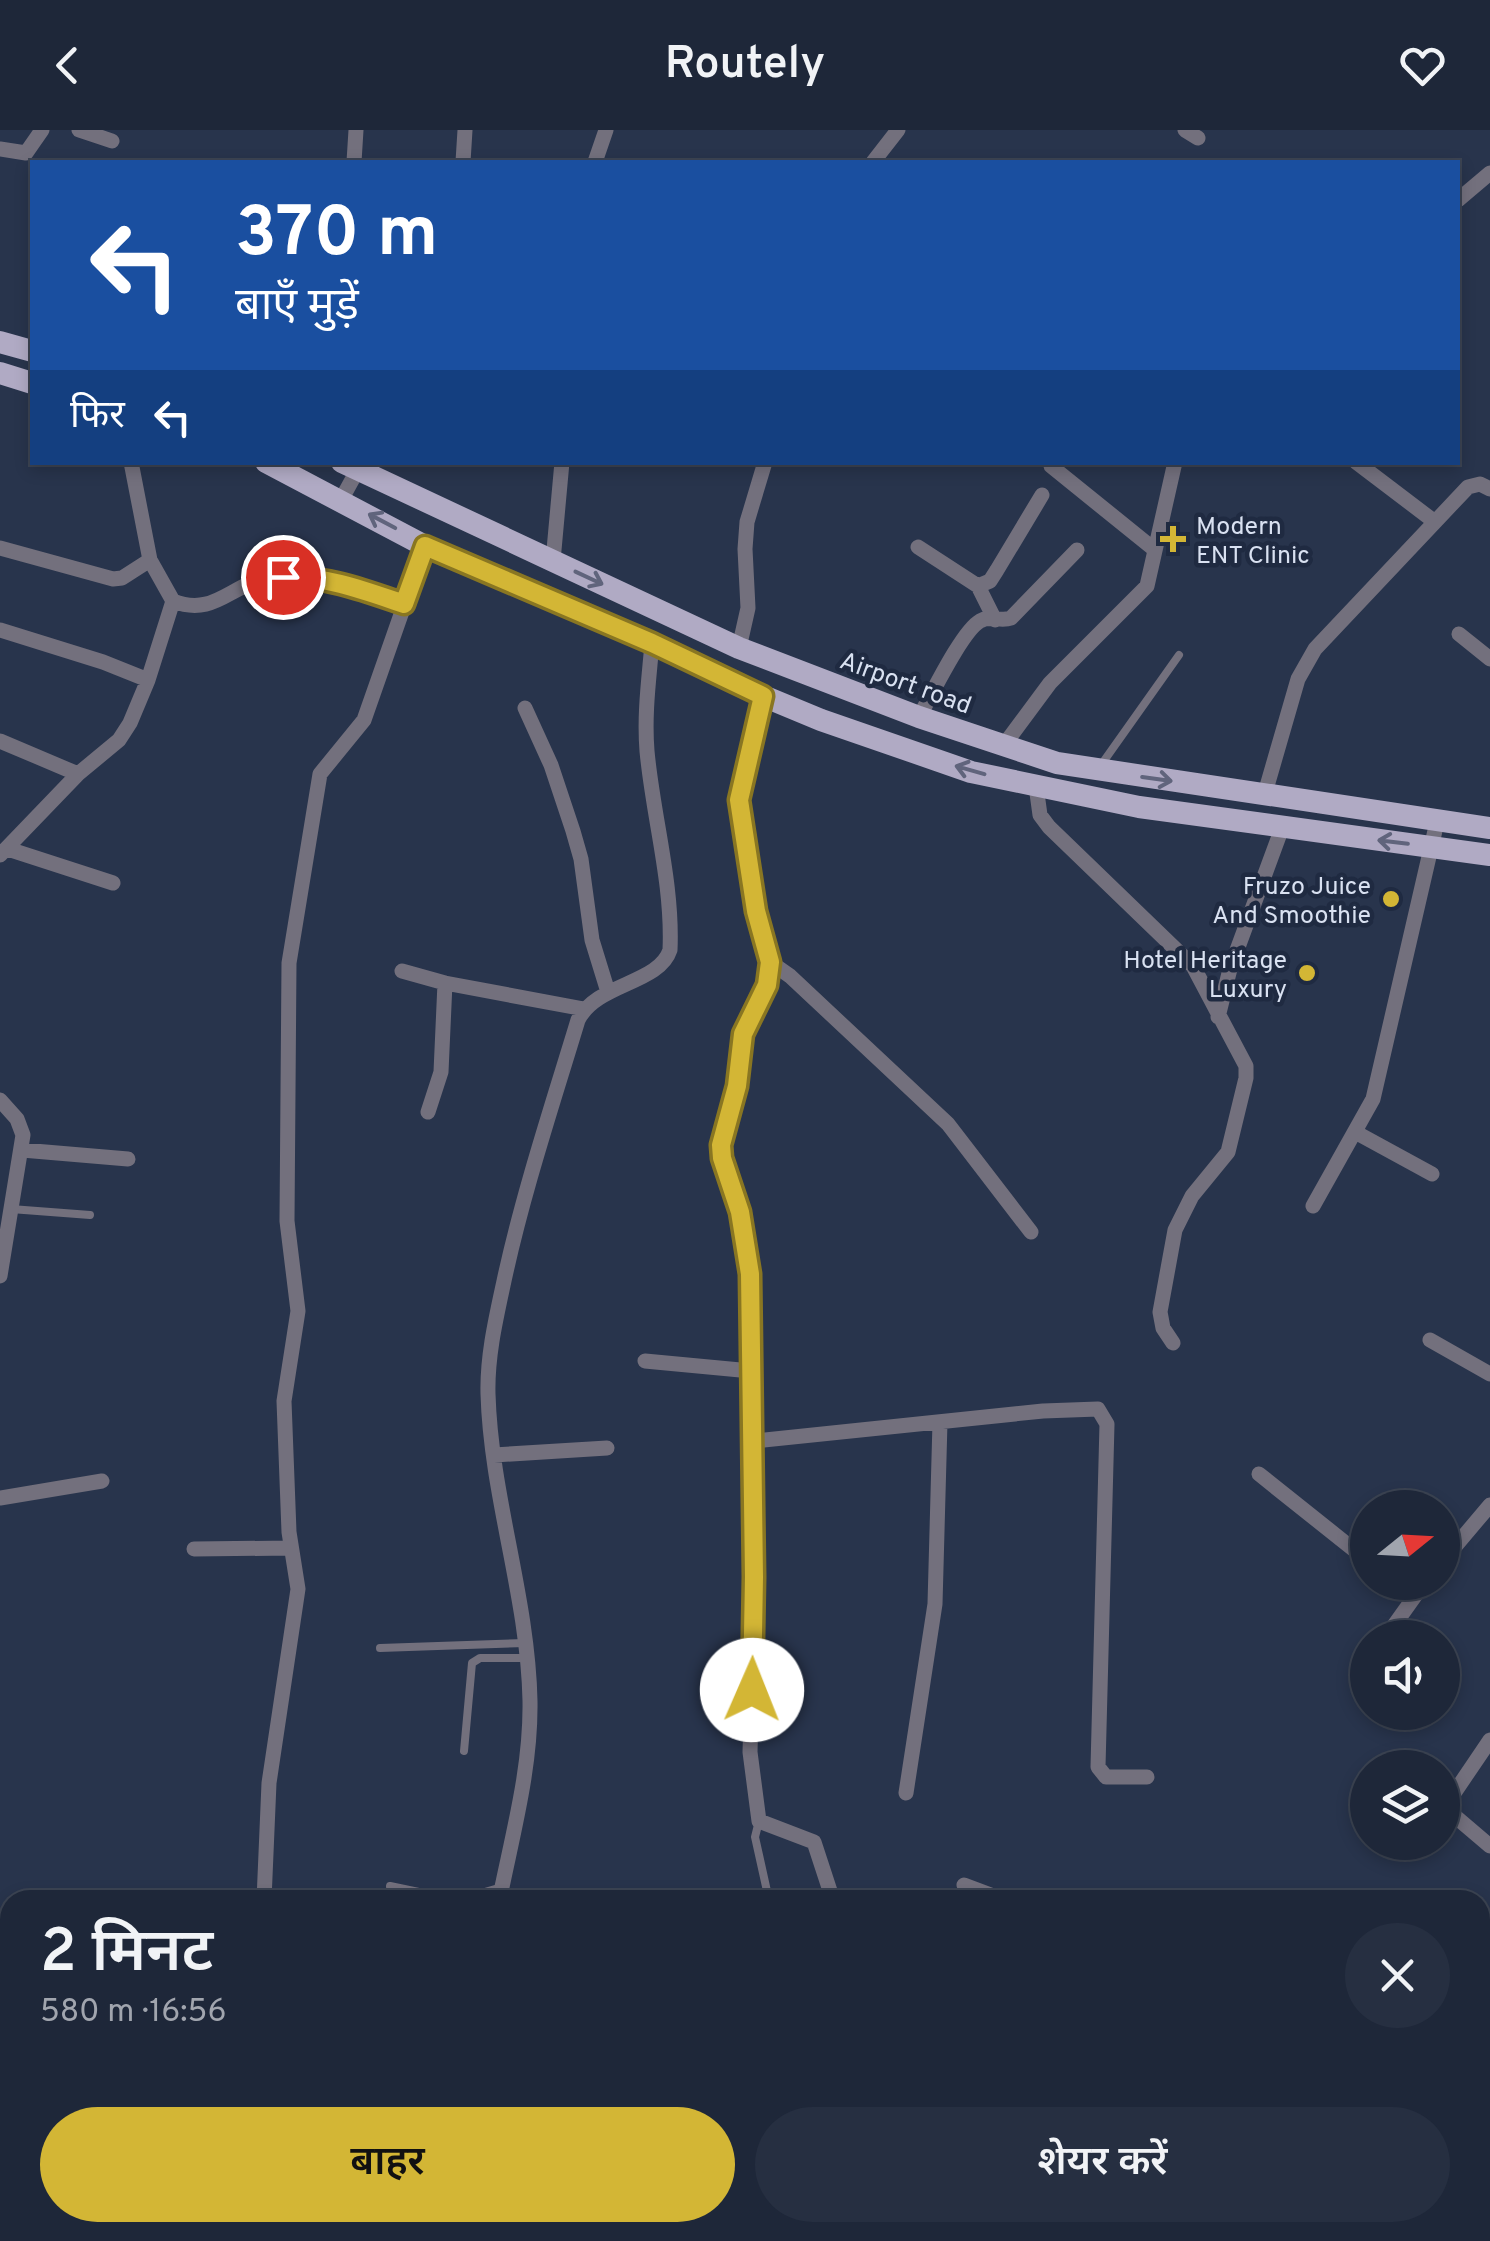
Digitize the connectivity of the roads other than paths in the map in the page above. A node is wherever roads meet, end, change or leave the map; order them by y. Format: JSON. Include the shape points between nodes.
{"nodes":[{"id":1,"x":42,"y":130,"type":"edge"},
{"id":2,"x":78,"y":130,"type":"edge"},
{"id":3,"x":356,"y":130,"type":"edge"},
{"id":4,"x":465,"y":130,"type":"edge"},
{"id":5,"x":606,"y":130,"type":"edge"},
{"id":6,"x":898,"y":130,"type":"edge"},
{"id":7,"x":112,"y":140,"type":"dead end"},
{"id":8,"x":0,"y":149,"type":"edge"},
{"id":9,"x":354,"y":160,"type":"edge"},
{"id":10,"x":464,"y":160,"type":"edge"},
{"id":11,"x":596,"y":160,"type":"edge"},
{"id":12,"x":875,"y":160,"type":"edge"},
{"id":13,"x":1490,"y":173,"type":"edge"},
{"id":14,"x":1460,"y":198,"type":"edge"},
{"id":15,"x":0,"y":342,"type":"edge"},
{"id":16,"x":30,"y":350,"type":"edge"},
{"id":17,"x":0,"y":373,"type":"edge"},
{"id":18,"x":30,"y":381,"type":"edge"},
{"id":19,"x":132,"y":465,"type":"edge"},
{"id":20,"x":272,"y":465,"type":"edge"},
{"id":21,"x":355,"y":465,"type":"edge"},
{"id":22,"x":562,"y":465,"type":"edge"},
{"id":23,"x":765,"y":465,"type":"edge"},
{"id":24,"x":1174,"y":465,"type":"edge"},
{"id":25,"x":1360,"y":465,"type":"edge"},
{"id":26,"x":1051,"y":466,"type":"dead end"},
{"id":27,"x":1487,"y":483,"type":"edge"},
{"id":28,"x":1042,"y":496,"type":"dead end"},
{"id":29,"x":341,"y":500,"type":"junction"},
{"id":30,"x":1435,"y":522,"type":"junction"},
{"id":31,"x":425,"y":546,"type":"junction"},
{"id":32,"x":918,"y":547,"type":"dead end"},
{"id":33,"x":0,"y":548,"type":"edge"},
{"id":34,"x":1077,"y":550,"type":"dead end"},
{"id":35,"x":1155,"y":550,"type":"junction"},
{"id":36,"x":150,"y":560,"type":"junction"},
{"id":37,"x":553,"y":561,"type":"junction"},
{"id":38,"x":978,"y":586,"type":"junction"},
{"id":39,"x":172,"y":602,"type":"junction"},
{"id":40,"x":404,"y":604,"type":"junction"},
{"id":41,"x":995,"y":620,"type":"junction"},
{"id":42,"x":0,"y":630,"type":"edge"},
{"id":43,"x":1459,"y":634,"type":"dead end"},
{"id":44,"x":652,"y":643,"type":"junction"},
{"id":45,"x":739,"y":648,"type":"junction"},
{"id":46,"x":1180,"y":654,"type":"dead end"},
{"id":47,"x":1490,"y":659,"type":"edge"},
{"id":48,"x":148,"y":680,"type":"junction"},
{"id":49,"x":763,"y":696,"type":"junction"},
{"id":50,"x":525,"y":708,"type":"dead end"},
{"id":51,"x":919,"y":717,"type":"junction"},
{"id":52,"x":0,"y":741,"type":"edge"},
{"id":53,"x":1004,"y":745,"type":"junction"},
{"id":54,"x":1098,"y":770,"type":"junction"},
{"id":55,"x":78,"y":774,"type":"junction"},
{"id":56,"x":1036,"y":786,"type":"junction"},
{"id":57,"x":1265,"y":793,"type":"junction"},
{"id":58,"x":1437,"y":822,"type":"junction"},
{"id":59,"x":1282,"y":828,"type":"junction"},
{"id":60,"x":1490,"y":828,"type":"edge"},
{"id":61,"x":1432,"y":847,"type":"junction"},
{"id":62,"x":4,"y":852,"type":"edge"},
{"id":63,"x":1490,"y":855,"type":"edge"},
{"id":64,"x":113,"y":883,"type":"dead end"},
{"id":65,"x":770,"y":962,"type":"junction"},
{"id":66,"x":402,"y":971,"type":"dead end"},
{"id":67,"x":445,"y":984,"type":"junction"},
{"id":68,"x":608,"y":992,"type":"junction"},
{"id":69,"x":584,"y":1009,"type":"junction"},
{"id":70,"x":1218,"y":1017,"type":"junction"},
{"id":71,"x":0,"y":1100,"type":"edge"},
{"id":72,"x":428,"y":1112,"type":"dead end"},
{"id":73,"x":1355,"y":1132,"type":"junction"},
{"id":74,"x":22,"y":1150,"type":"junction"},
{"id":75,"x":128,"y":1160,"type":"dead end"},
{"id":76,"x":1432,"y":1174,"type":"dead end"},
{"id":77,"x":1313,"y":1206,"type":"dead end"},
{"id":78,"x":7,"y":1214,"type":"edge"},
{"id":79,"x":90,"y":1215,"type":"dead end"},
{"id":80,"x":1032,"y":1232,"type":"dead end"},
{"id":81,"x":0,"y":1276,"type":"edge"},
{"id":82,"x":1430,"y":1340,"type":"dead end"},
{"id":83,"x":1172,"y":1343,"type":"dead end"},
{"id":84,"x":645,"y":1361,"type":"dead end"},
{"id":85,"x":751,"y":1371,"type":"junction"},
{"id":86,"x":1490,"y":1374,"type":"edge"},
{"id":87,"x":940,"y":1422,"type":"junction"},
{"id":88,"x":754,"y":1441,"type":"junction"},
{"id":89,"x":607,"y":1448,"type":"dead end"},
{"id":90,"x":494,"y":1455,"type":"junction"},
{"id":91,"x":1259,"y":1474,"type":"dead end"},
{"id":92,"x":102,"y":1481,"type":"dead end"},
{"id":93,"x":0,"y":1498,"type":"edge"},
{"id":94,"x":1490,"y":1505,"type":"edge"},
{"id":95,"x":1460,"y":1541,"type":"edge"},
{"id":96,"x":1350,"y":1546,"type":"edge"},
{"id":97,"x":292,"y":1548,"type":"junction"},
{"id":98,"x":194,"y":1550,"type":"dead end"},
{"id":99,"x":380,"y":1648,"type":"dead end"},
{"id":100,"x":526,"y":1650,"type":"junction"},
{"id":101,"x":1490,"y":1740,"type":"edge"},
{"id":102,"x":464,"y":1752,"type":"dead end"},
{"id":103,"x":1147,"y":1777,"type":"dead end"},
{"id":104,"x":906,"y":1792,"type":"dead end"},
{"id":105,"x":758,"y":1821,"type":"junction"},
{"id":106,"x":1490,"y":1846,"type":"edge"},
{"id":107,"x":964,"y":1885,"type":"dead end"},
{"id":108,"x":390,"y":1886,"type":"dead end"},
{"id":109,"x":264,"y":1890,"type":"edge"},
{"id":110,"x":409,"y":1890,"type":"edge"},
{"id":111,"x":503,"y":1890,"type":"edge"},
{"id":112,"x":767,"y":1890,"type":"edge"},
{"id":113,"x":829,"y":1890,"type":"edge"},
{"id":114,"x":977,"y":1890,"type":"edge"}],
"edges":[{"from":1,"to":8,"type":"street","via":[[26,153]]},
{"from":2,"to":7,"type":"street"},
{"from":3,"to":9,"type":"street"},
{"from":4,"to":10,"type":"street"},
{"from":5,"to":11,"type":"street"},
{"from":6,"to":12,"type":"street"},
{"from":13,"to":14,"type":"street"},
{"from":15,"to":16,"type":"main road"},
{"from":17,"to":18,"type":"main road"},
{"from":19,"to":36,"type":"street"},
{"from":20,"to":29,"type":"main road"},
{"from":21,"to":29,"type":"street"},
{"from":21,"to":37,"type":"main road","name":"Airport road"},
{"from":22,"to":37,"type":"street"},
{"from":23,"to":45,"type":"street","via":[[747,522],[748,608]]},
{"from":24,"to":35,"type":"street"},
{"from":25,"to":30,"type":"street"},
{"from":26,"to":35,"type":"street"},
{"from":27,"to":30,"type":"street","via":[[1468,487]]},
{"from":28,"to":38,"type":"street","via":[[990,581]]},
{"from":31,"to":29,"type":"main road","one_way":true},
{"from":30,"to":57,"type":"street","via":[[1305,664]]},
{"from":31,"to":40,"type":"street"},
{"from":31,"to":44,"type":"main road"},
{"from":32,"to":38,"type":"street"},
{"from":33,"to":36,"type":"street","via":[[113,580]]},
{"from":34,"to":41,"type":"street","via":[[1012,618]]},
{"from":35,"to":53,"type":"street","via":[[1144,591],[1050,682]]},
{"from":36,"to":39,"type":"street"},
{"from":37,"to":45,"type":"main road","name":"Airport road","one_way":true},
{"from":38,"to":41,"type":"street"},
{"from":39,"to":40,"type":"street","via":[[200,607],[265,578],[310,577]]},
{"from":39,"to":48,"type":"street"},
{"from":40,"to":97,"type":"street","via":[[364,720],[320,774],[290,963],[287,1220],[298,1311],[284,1401]]},
{"from":41,"to":51,"type":"street","via":[[978,622],[966,636]]},
{"from":42,"to":48,"type":"street"},
{"from":43,"to":47,"type":"street"},
{"from":44,"to":49,"type":"main road"},
{"from":44,"to":68,"type":"street","via":[[647,749],[670,950],[655,969]]},
{"from":45,"to":51,"type":"main road","name":"Airport road"},
{"from":46,"to":54,"type":"lane"},
{"from":48,"to":55,"type":"street","via":[[118,740]]},
{"from":56,"to":49,"type":"main road","one_way":true,"via":[[971,772]]},
{"from":49,"to":65,"type":"street","via":[[739,800]]},
{"from":50,"to":68,"type":"street","via":[[574,831]]},
{"from":51,"to":53,"type":"main road","name":"Airport road"},
{"from":52,"to":55,"type":"street"},
{"from":53,"to":54,"type":"main road","name":"Airport road"},
{"from":54,"to":57,"type":"main road","name":"Airport road","one_way":true},
{"from":55,"to":62,"type":"street"},
{"from":56,"to":59,"type":"main road"},
{"from":56,"to":70,"type":"street","via":[[1040,815],[1193,966]]},
{"from":57,"to":58,"type":"main road","name":"Airport road"},
{"from":58,"to":60,"type":"main road","name":"Airport road"},
{"from":58,"to":61,"type":"street"},
{"from":61,"to":59,"type":"main road","one_way":true},
{"from":59,"to":70,"type":"street"},
{"from":61,"to":63,"type":"main road"},
{"from":61,"to":73,"type":"street","via":[[1373,1098]]},
{"from":62,"to":64,"type":"street"},
{"from":65,"to":80,"type":"street","via":[[948,1124]]},
{"from":65,"to":85,"type":"street","via":[[767,985],[743,1034],[721,1145],[746,1244]]},
{"from":66,"to":67,"type":"street"},
{"from":67,"to":69,"type":"street"},
{"from":67,"to":72,"type":"street","via":[[441,1072]]},
{"from":68,"to":69,"type":"street"},
{"from":69,"to":90,"type":"street","via":[[527,1187],[498,1306],[488,1369]]},
{"from":70,"to":83,"type":"street","via":[[1242,1053],[1246,1078],[1228,1152],[1192,1196],[1175,1230],[1160,1312]]},
{"from":71,"to":74,"type":"street","via":[[20,1126]]},
{"from":73,"to":76,"type":"street"},
{"from":73,"to":77,"type":"street"},
{"from":74,"to":75,"type":"street"},
{"from":74,"to":78,"type":"street"},
{"from":78,"to":79,"type":"lane"},
{"from":78,"to":81,"type":"street"},
{"from":82,"to":86,"type":"street"},
{"from":84,"to":85,"type":"street"},
{"from":85,"to":88,"type":"street"},
{"from":87,"to":88,"type":"street"},
{"from":87,"to":103,"type":"street","via":[[1090,1408],[1104,1415],[1098,1767],[1106,1776]]},
{"from":87,"to":104,"type":"street","via":[[936,1604]]},
{"from":88,"to":105,"type":"street","via":[[750,1752]]},
{"from":89,"to":90,"type":"street"},
{"from":90,"to":100,"type":"street"},
{"from":91,"to":96,"type":"street"},
{"from":92,"to":93,"type":"street"},
{"from":94,"to":95,"type":"street"},
{"from":97,"to":98,"type":"street"},
{"from":97,"to":109,"type":"street","via":[[298,1589],[269,1783]]},
{"from":99,"to":100,"type":"lane"},
{"from":100,"to":102,"type":"lane","via":[[472,1663]]},
{"from":100,"to":111,"type":"street","via":[[529,1746]]},
{"from":101,"to":106,"type":"street","via":[[1446,1804]]},
{"from":105,"to":112,"type":"lane","via":[[754,1837]]},
{"from":105,"to":113,"type":"street","via":[[814,1842]]},
{"from":107,"to":114,"type":"street"},
{"from":108,"to":110,"type":"lane"}]}
